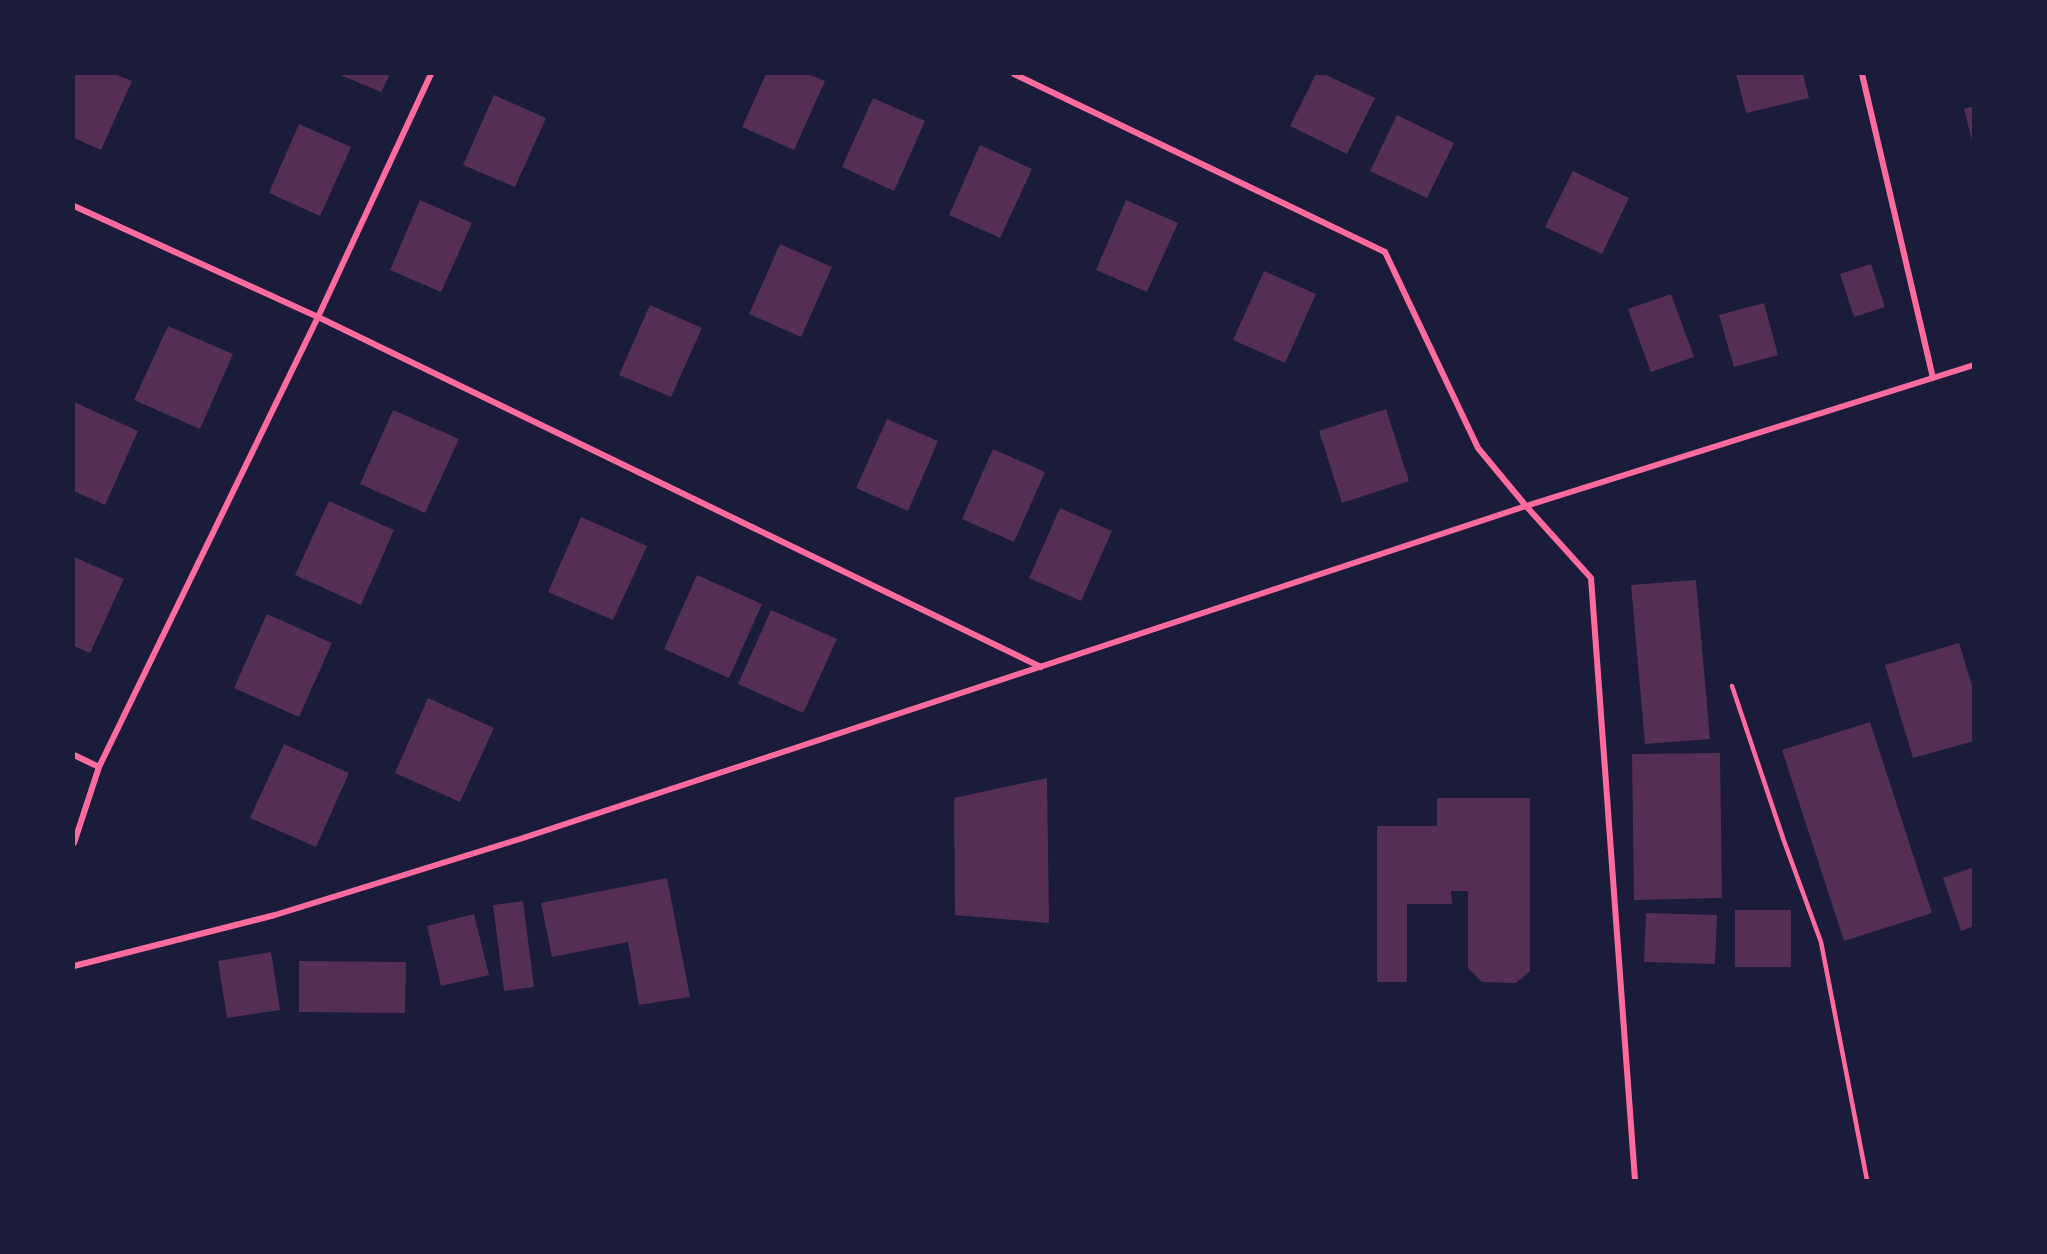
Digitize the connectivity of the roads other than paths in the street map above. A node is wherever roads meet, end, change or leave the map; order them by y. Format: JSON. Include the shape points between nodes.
{"nodes":[{"id":1,"x":431,"y":74,"type":"edge"},
{"id":2,"x":1014,"y":74,"type":"edge"},
{"id":3,"x":1862,"y":74,"type":"edge"},
{"id":4,"x":74,"y":206,"type":"edge"},
{"id":5,"x":318,"y":316,"type":"junction"},
{"id":6,"x":1974,"y":365,"type":"edge"},
{"id":7,"x":1933,"y":378,"type":"junction"},
{"id":8,"x":1526,"y":506,"type":"junction"},
{"id":9,"x":1041,"y":667,"type":"junction"},
{"id":10,"x":1732,"y":686,"type":"dead end"},
{"id":11,"x":74,"y":755,"type":"edge"},
{"id":12,"x":99,"y":767,"type":"junction"},
{"id":13,"x":74,"y":843,"type":"edge"},
{"id":14,"x":74,"y":966,"type":"edge"},
{"id":15,"x":1635,"y":1180,"type":"edge"},
{"id":16,"x":1867,"y":1180,"type":"edge"}],
"edges":[{"from":1,"to":5,"type":"street"},
{"from":2,"to":8,"type":"street","via":[[1385,252],[1478,448]]},
{"from":3,"to":7,"type":"street"},
{"from":4,"to":5,"type":"street"},
{"from":5,"to":9,"type":"street"},
{"from":5,"to":12,"type":"street"},
{"from":6,"to":7,"type":"street"},
{"from":7,"to":8,"type":"street"},
{"from":8,"to":9,"type":"street"},
{"from":8,"to":15,"type":"street","via":[[1591,578]]},
{"from":9,"to":14,"type":"street","via":[[297,908]]},
{"from":10,"to":16,"type":"lane","via":[[1821,942]]},
{"from":11,"to":12,"type":"street"},
{"from":12,"to":13,"type":"street"}]}
